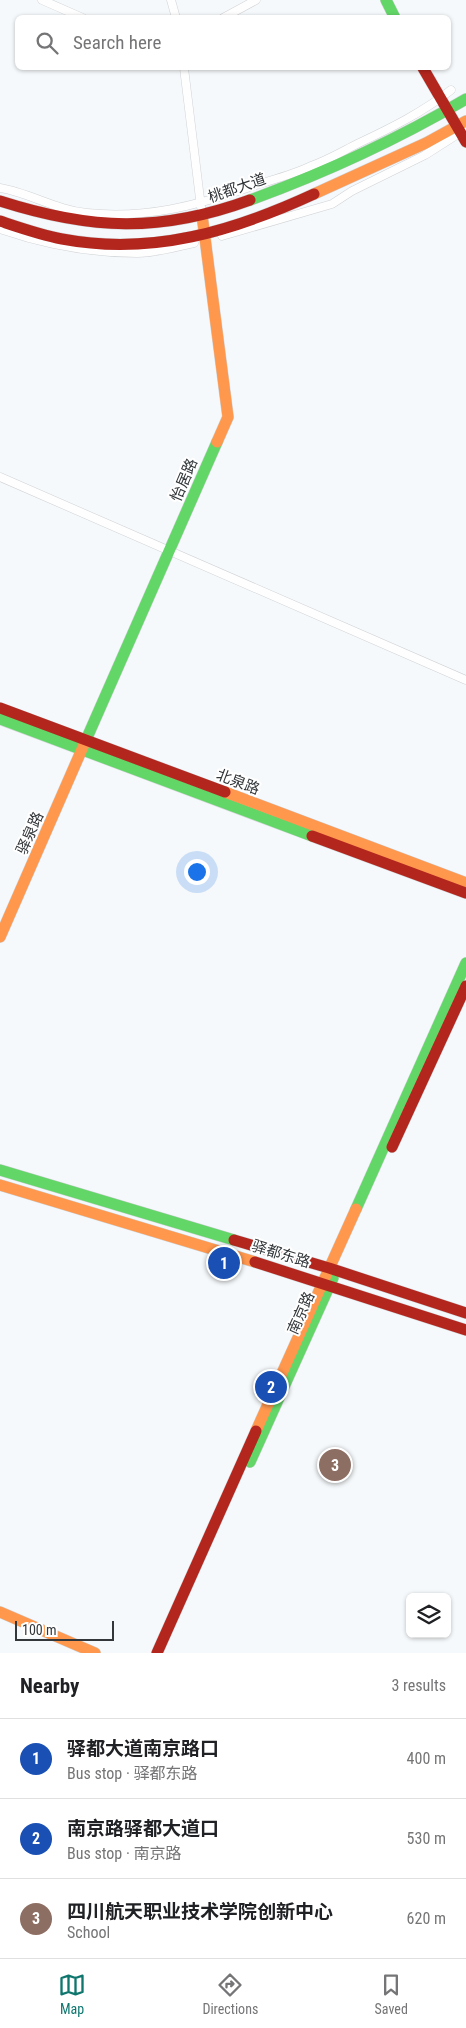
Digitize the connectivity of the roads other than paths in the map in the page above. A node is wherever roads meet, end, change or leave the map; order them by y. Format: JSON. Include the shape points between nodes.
{"nodes":[{"id":1,"x":42,"y":0,"type":"edge"},
{"id":2,"x":171,"y":0,"type":"edge"},
{"id":3,"x":256,"y":0,"type":"edge"},
{"id":4,"x":386,"y":0,"type":"edge"},
{"id":5,"x":76,"y":15,"type":"edge"},
{"id":6,"x":175,"y":15,"type":"edge"},
{"id":7,"x":228,"y":15,"type":"edge"},
{"id":8,"x":394,"y":15,"type":"edge"},
{"id":9,"x":184,"y":70,"type":"edge"},
{"id":10,"x":424,"y":70,"type":"edge"},
{"id":11,"x":451,"y":90,"type":"dead end"},
{"id":12,"x":440,"y":98,"type":"junction"},
{"id":13,"x":466,"y":99,"type":"edge"},
{"id":14,"x":448,"y":110,"type":"junction"},
{"id":15,"x":463,"y":130,"type":"edge"},
{"id":16,"x":0,"y":188,"type":"edge"},
{"id":17,"x":0,"y":201,"type":"edge"},
{"id":18,"x":202,"y":210,"type":"junction"},
{"id":19,"x":0,"y":221,"type":"edge"},
{"id":20,"x":0,"y":229,"type":"edge"},
{"id":21,"x":206,"y":238,"type":"junction"},
{"id":22,"x":0,"y":477,"type":"edge"},
{"id":23,"x":170,"y":552,"type":"junction"},
{"id":24,"x":466,"y":680,"type":"edge"},
{"id":25,"x":0,"y":708,"type":"edge"},
{"id":26,"x":0,"y":719,"type":"edge"},
{"id":27,"x":85,"y":746,"type":"junction"},
{"id":28,"x":466,"y":883,"type":"edge"},
{"id":29,"x":466,"y":893,"type":"edge"},
{"id":30,"x":0,"y":937,"type":"edge"},
{"id":31,"x":466,"y":963,"type":"edge"},
{"id":32,"x":466,"y":986,"type":"edge"},
{"id":33,"x":0,"y":1170,"type":"edge"},
{"id":34,"x":0,"y":1185,"type":"edge"},
{"id":35,"x":332,"y":1269,"type":"junction"},
{"id":36,"x":326,"y":1283,"type":"junction"},
{"id":37,"x":466,"y":1313,"type":"edge"},
{"id":38,"x":466,"y":1330,"type":"edge"},
{"id":39,"x":0,"y":1612,"type":"edge"},
{"id":40,"x":95,"y":1653,"type":"edge"},
{"id":41,"x":157,"y":1653,"type":"edge"},
{"id":42,"x":164,"y":1653,"type":"edge"}],
"edges":[{"from":1,"to":5,"type":"street"},
{"from":2,"to":6,"type":"street"},
{"from":3,"to":7,"type":"street"},
{"from":4,"to":8,"type":"main road"},
{"from":9,"to":18,"type":"street"},
{"from":10,"to":12,"type":"main road"},
{"from":11,"to":12,"type":"street"},
{"from":12,"to":14,"type":"main road"},
{"from":12,"to":18,"type":"street","via":[[390,128],[311,167]]},
{"from":13,"to":14,"type":"main road","name":"桃都大道"},
{"from":14,"to":15,"type":"main road"},
{"from":14,"to":18,"type":"main road","name":"桃都大道","via":[[290,185]]},
{"from":15,"to":21,"type":"main road"},
{"from":16,"to":18,"type":"street","via":[[86,213]]},
{"from":17,"to":18,"type":"main road","name":"桃都大道","via":[[90,223],[174,222]]},
{"from":18,"to":21,"type":"main road","name":"怡居路"},
{"from":19,"to":21,"type":"main road","via":[[72,241],[107,244]]},
{"from":20,"to":21,"type":"street","via":[[34,241],[73,249],[138,253]]},
{"from":21,"to":23,"type":"main road","name":"怡居路","via":[[228,417]]},
{"from":22,"to":23,"type":"street"},
{"from":23,"to":24,"type":"street"},
{"from":23,"to":27,"type":"main road","name":"怡居路"},
{"from":25,"to":27,"type":"main road","name":"北泉路"},
{"from":26,"to":27,"type":"main road","name":"北泉路"},
{"from":27,"to":28,"type":"main road","name":"北泉路"},
{"from":27,"to":29,"type":"main road","name":"北泉路"},
{"from":27,"to":30,"type":"main road","name":"驿泉路"},
{"from":31,"to":35,"type":"main road"},
{"from":32,"to":35,"type":"main road","name":"南京路"},
{"from":33,"to":35,"type":"main road","name":"驿都东路"},
{"from":34,"to":36,"type":"main road","name":"驿都东路"},
{"from":35,"to":36,"type":"main road","name":"南京路"},
{"from":35,"to":37,"type":"main road","name":"驿都东路"},
{"from":36,"to":38,"type":"main road","name":"驿都东路"},
{"from":36,"to":41,"type":"main road"},
{"from":36,"to":42,"type":"main road","name":"南京路"},
{"from":39,"to":40,"type":"main road"}]}
